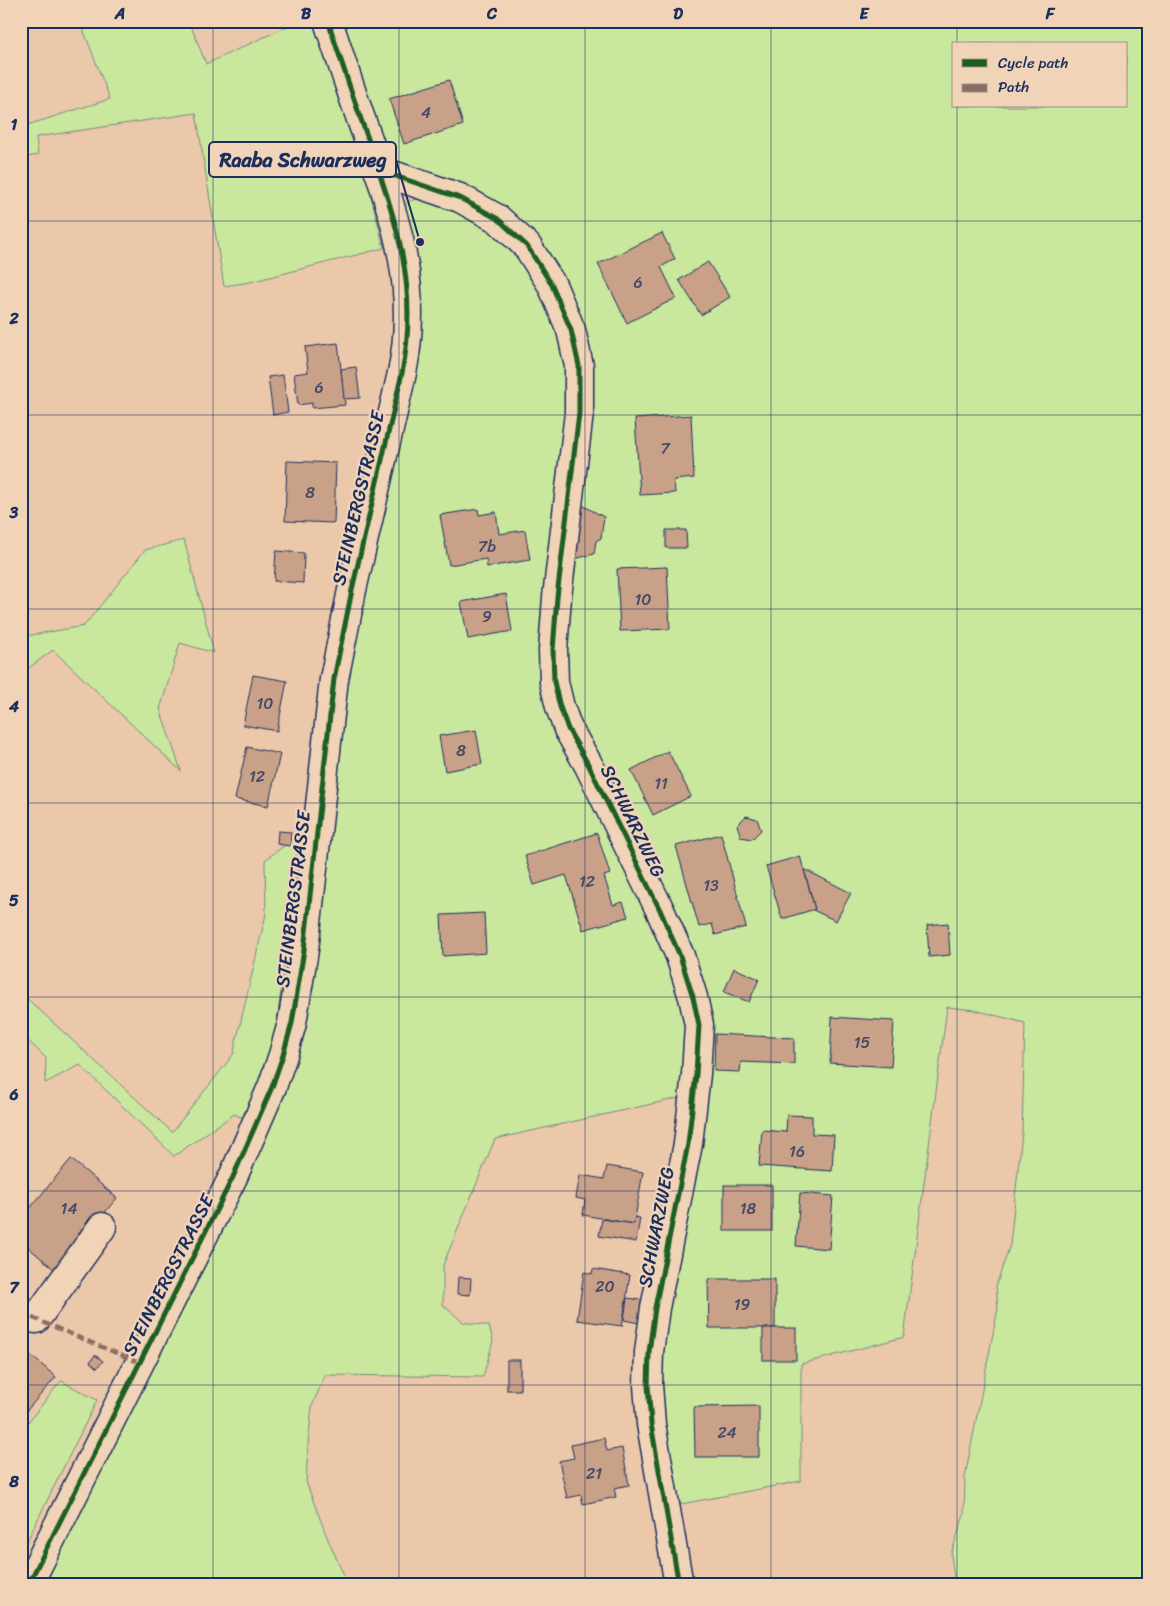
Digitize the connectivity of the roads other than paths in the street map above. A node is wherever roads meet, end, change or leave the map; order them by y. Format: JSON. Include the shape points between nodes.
{"nodes":[{"id":1,"x":328,"y":21,"type":"edge"},
{"id":2,"x":378,"y":170,"type":"junction"},
{"id":3,"x":102,"y":1228,"type":"dead end"},
{"id":4,"x":36,"y":1319,"type":"dead end"},
{"id":5,"x":28,"y":1585,"type":"edge"},
{"id":6,"x":679,"y":1585,"type":"edge"}],
"edges":[{"from":1,"to":2,"type":"street","name":"STEINBERGSTRASSE"},
{"from":2,"to":5,"type":"street","name":"STEINBERGSTRASSE","via":[[405,268],[409,306],[408,348],[334,679],[304,950],[292,1023],[272,1087],[233,1177]]},
{"from":2,"to":6,"type":"street","name":"SCHWARZWEG","via":[[460,198],[498,219],[526,246],[552,285],[571,330],[579,366],[579,412],[557,597],[554,682],[568,729],[656,901],[680,956],[699,1025],[688,1144],[649,1352],[651,1424]]},
{"from":3,"to":4,"type":"street"}]}
